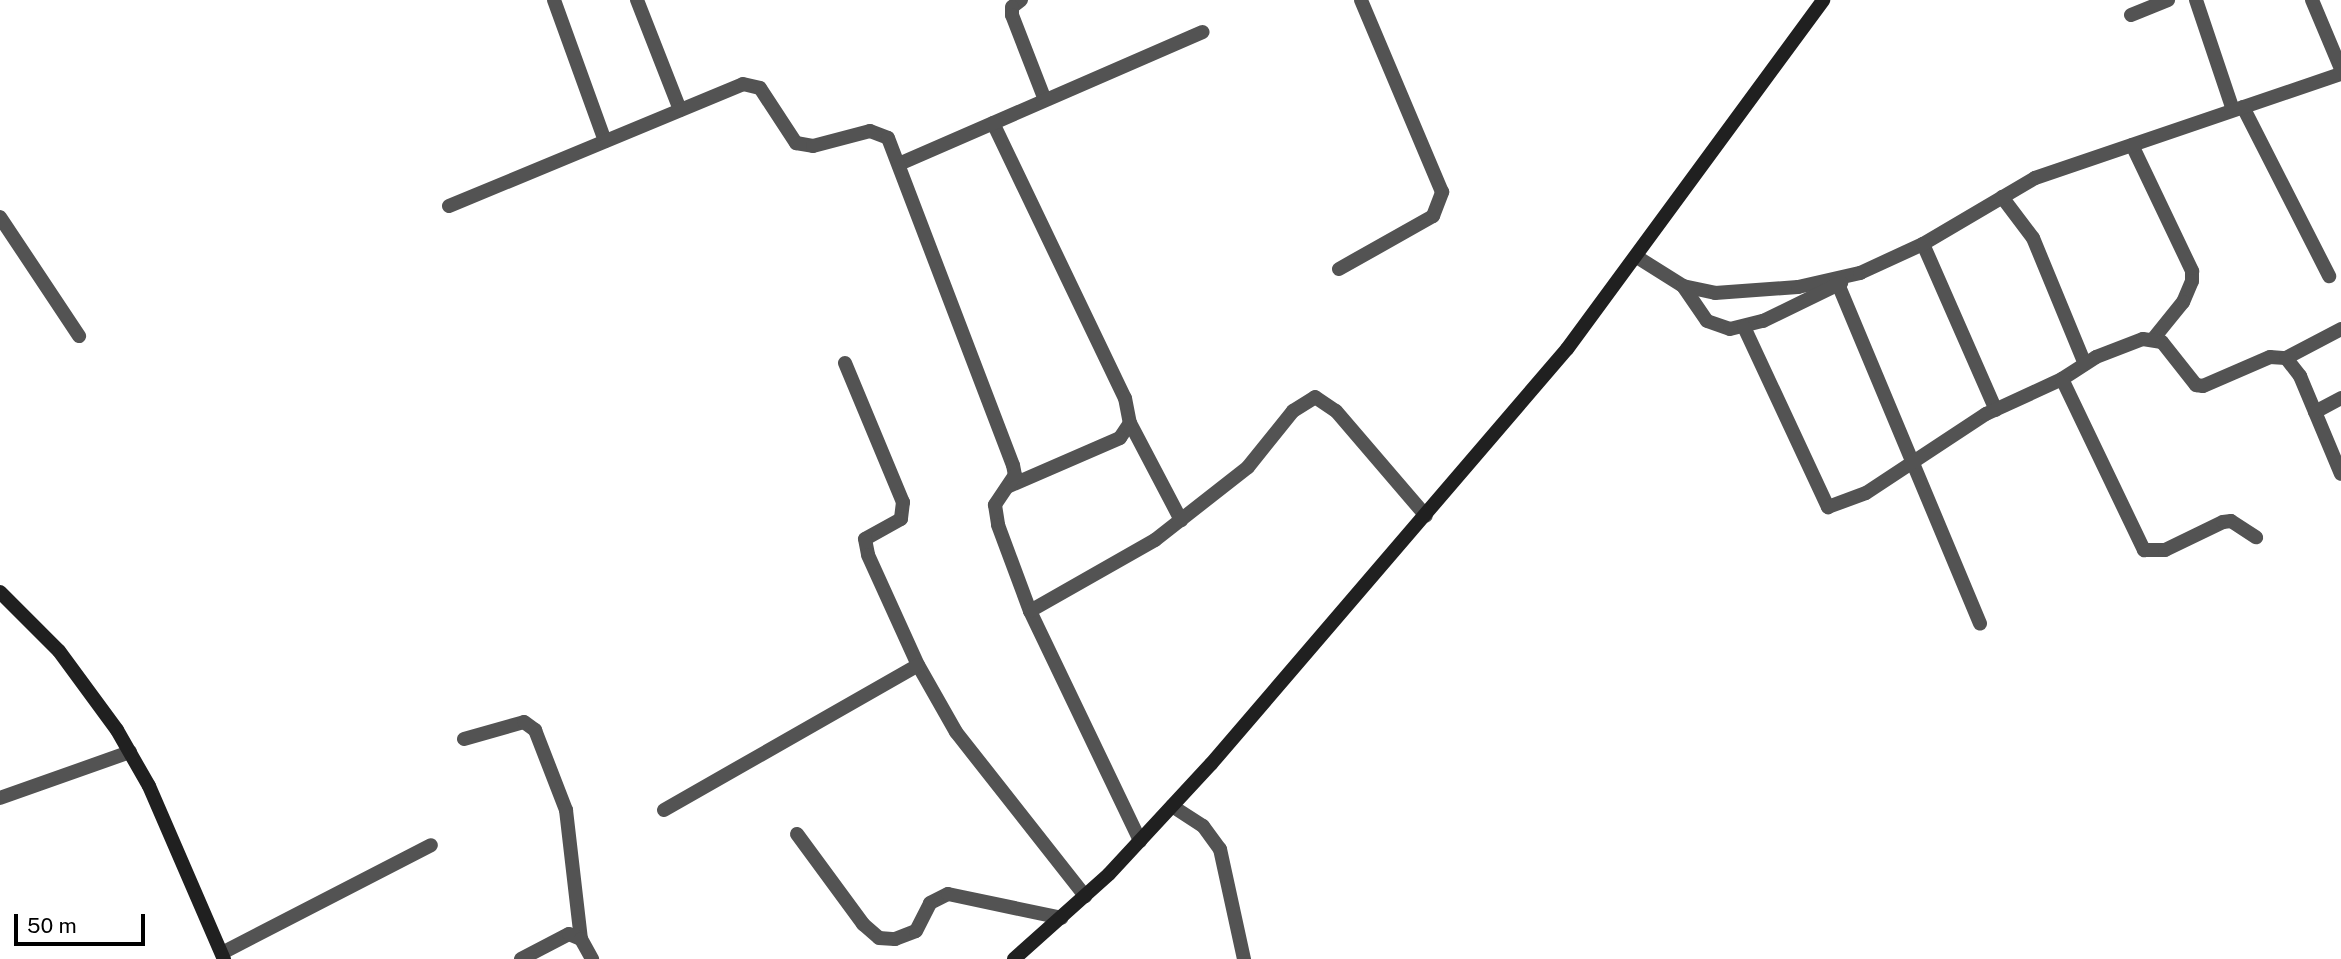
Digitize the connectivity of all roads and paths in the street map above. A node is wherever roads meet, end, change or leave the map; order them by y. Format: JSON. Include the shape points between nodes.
{"nodes":[{"id":1,"x":554,"y":0,"type":"edge"},
{"id":2,"x":637,"y":0,"type":"edge"},
{"id":3,"x":1021,"y":0,"type":"edge"},
{"id":4,"x":1361,"y":0,"type":"edge"},
{"id":5,"x":1823,"y":0,"type":"edge"},
{"id":6,"x":2168,"y":0,"type":"edge"},
{"id":7,"x":2196,"y":0,"type":"edge"},
{"id":8,"x":2312,"y":0,"type":"edge"},
{"id":9,"x":2131,"y":15,"type":"dead end"},
{"id":10,"x":1203,"y":32,"type":"dead end"},
{"id":11,"x":2341,"y":71,"type":"edge"},
{"id":12,"x":1045,"y":100,"type":"junction"},
{"id":13,"x":2238,"y":108,"type":"junction"},
{"id":14,"x":680,"y":110,"type":"junction"},
{"id":15,"x":992,"y":123,"type":"junction"},
{"id":16,"x":605,"y":141,"type":"junction"},
{"id":17,"x":2132,"y":145,"type":"junction"},
{"id":18,"x":899,"y":164,"type":"junction"},
{"id":19,"x":2001,"y":197,"type":"junction"},
{"id":20,"x":449,"y":206,"type":"dead end"},
{"id":21,"x":0,"y":217,"type":"edge"},
{"id":22,"x":1923,"y":244,"type":"junction"},
{"id":23,"x":1637,"y":257,"type":"junction"},
{"id":24,"x":1339,"y":269,"type":"dead end"},
{"id":25,"x":1860,"y":273,"type":"junction"},
{"id":26,"x":2329,"y":276,"type":"dead end"},
{"id":27,"x":1838,"y":284,"type":"junction"},
{"id":28,"x":1683,"y":286,"type":"junction"},
{"id":29,"x":1744,"y":327,"type":"junction"},
{"id":30,"x":2341,"y":329,"type":"edge"},
{"id":31,"x":79,"y":336,"type":"dead end"},
{"id":32,"x":2153,"y":339,"type":"junction"},
{"id":33,"x":2286,"y":358,"type":"junction"},
{"id":34,"x":845,"y":363,"type":"dead end"},
{"id":35,"x":2085,"y":364,"type":"junction"},
{"id":36,"x":2062,"y":379,"type":"junction"},
{"id":37,"x":2341,"y":398,"type":"edge"},
{"id":38,"x":1996,"y":410,"type":"junction"},
{"id":39,"x":2315,"y":412,"type":"junction"},
{"id":40,"x":1130,"y":424,"type":"junction"},
{"id":41,"x":1912,"y":461,"type":"junction"},
{"id":42,"x":2341,"y":474,"type":"edge"},
{"id":43,"x":1009,"y":486,"type":"junction"},
{"id":44,"x":1426,"y":516,"type":"junction"},
{"id":45,"x":1181,"y":520,"type":"junction"},
{"id":46,"x":2256,"y":537,"type":"dead end"},
{"id":47,"x":0,"y":592,"type":"edge"},
{"id":48,"x":1030,"y":611,"type":"junction"},
{"id":49,"x":1980,"y":624,"type":"dead end"},
{"id":50,"x":918,"y":665,"type":"junction"},
{"id":51,"x":464,"y":739,"type":"dead end"},
{"id":52,"x":130,"y":752,"type":"junction"},
{"id":53,"x":0,"y":798,"type":"edge"},
{"id":54,"x":1172,"y":806,"type":"junction"},
{"id":55,"x":664,"y":810,"type":"dead end"},
{"id":56,"x":797,"y":834,"type":"dead end"},
{"id":57,"x":1140,"y":841,"type":"junction"},
{"id":58,"x":431,"y":845,"type":"dead end"},
{"id":59,"x":1085,"y":896,"type":"junction"},
{"id":60,"x":1062,"y":918,"type":"junction"},
{"id":61,"x":580,"y":939,"type":"junction"},
{"id":62,"x":223,"y":956,"type":"edge"},
{"id":63,"x":522,"y":959,"type":"edge"},
{"id":64,"x":592,"y":959,"type":"edge"},
{"id":65,"x":1014,"y":959,"type":"edge"},
{"id":66,"x":1244,"y":959,"type":"edge"}],
"edges":[{"from":1,"to":16,"type":"street"},
{"from":2,"to":14,"type":"street"},
{"from":3,"to":12,"type":"street","via":[[1012,7],[1012,15]]},
{"from":4,"to":24,"type":"street","via":[[1443,192],[1433,216]]},
{"from":5,"to":23,"type":"street"},
{"from":6,"to":9,"type":"street"},
{"from":7,"to":13,"type":"street"},
{"from":8,"to":11,"type":"street"},
{"from":10,"to":12,"type":"street"},
{"from":11,"to":13,"type":"street"},
{"from":12,"to":15,"type":"street"},
{"from":13,"to":17,"type":"street"},
{"from":13,"to":26,"type":"street"},
{"from":14,"to":16,"type":"street"},
{"from":14,"to":18,"type":"street","via":[[753,84],[796,143],[813,146],[881,132]]},
{"from":15,"to":18,"type":"street"},
{"from":15,"to":40,"type":"street","via":[[1125,398]]},
{"from":16,"to":20,"type":"street"},
{"from":17,"to":19,"type":"street","via":[[2035,177]]},
{"from":17,"to":32,"type":"street","via":[[2192,271],[2183,302]]},
{"from":18,"to":43,"type":"street","via":[[1008,447],[1015,475]]},
{"from":19,"to":22,"type":"street"},
{"from":19,"to":35,"type":"street","via":[[2033,238]]},
{"from":21,"to":31,"type":"street"},
{"from":22,"to":25,"type":"street"},
{"from":22,"to":38,"type":"street"},
{"from":23,"to":28,"type":"street"},
{"from":23,"to":44,"type":"street","via":[[1567,349]]},
{"from":25,"to":27,"type":"street"},
{"from":25,"to":28,"type":"street","via":[[1798,287],[1715,293]]},
{"from":27,"to":29,"type":"street"},
{"from":27,"to":41,"type":"street"},
{"from":28,"to":29,"type":"street","via":[[1707,321],[1730,329]]},
{"from":29,"to":41,"type":"street","via":[[1828,507],[1866,493]]},
{"from":30,"to":33,"type":"street"},
{"from":32,"to":33,"type":"street","via":[[2172,350],[2196,385],[2270,357]]},
{"from":32,"to":35,"type":"street","via":[[2111,350]]},
{"from":33,"to":39,"type":"street","via":[[2300,376]]},
{"from":34,"to":50,"type":"street","via":[[904,513],[896,523],[869,534],[865,546]]},
{"from":35,"to":36,"type":"street"},
{"from":36,"to":38,"type":"street"},
{"from":36,"to":46,"type":"street","via":[[2144,550],[2165,550],[2231,521]]},
{"from":37,"to":39,"type":"street"},
{"from":38,"to":41,"type":"street"},
{"from":39,"to":42,"type":"street"},
{"from":40,"to":43,"type":"street","via":[[1120,438]]},
{"from":40,"to":45,"type":"street"},
{"from":41,"to":49,"type":"street"},
{"from":43,"to":48,"type":"street","via":[[995,505],[995,515]]},
{"from":44,"to":45,"type":"street","via":[[1336,411],[1315,397],[1293,411],[1248,467]]},
{"from":44,"to":54,"type":"street"},
{"from":45,"to":48,"type":"street","via":[[1142,550]]},
{"from":47,"to":52,"type":"street","via":[[59,651]]},
{"from":48,"to":57,"type":"street"},
{"from":50,"to":55,"type":"street"},
{"from":50,"to":59,"type":"street","via":[[974,758]]},
{"from":51,"to":61,"type":"street","via":[[524,722],[535,730],[566,810]]},
{"from":52,"to":53,"type":"street"},
{"from":52,"to":62,"type":"street"},
{"from":54,"to":57,"type":"street"},
{"from":54,"to":66,"type":"street","via":[[1203,826],[1220,849]]},
{"from":56,"to":60,"type":"street","via":[[878,938],[903,938],[916,932],[930,903],[948,894]]},
{"from":57,"to":59,"type":"street"},
{"from":58,"to":62,"type":"street"},
{"from":59,"to":60,"type":"street"},
{"from":60,"to":65,"type":"street"},
{"from":61,"to":63,"type":"street","via":[[569,934]]},
{"from":61,"to":64,"type":"street"}]}
